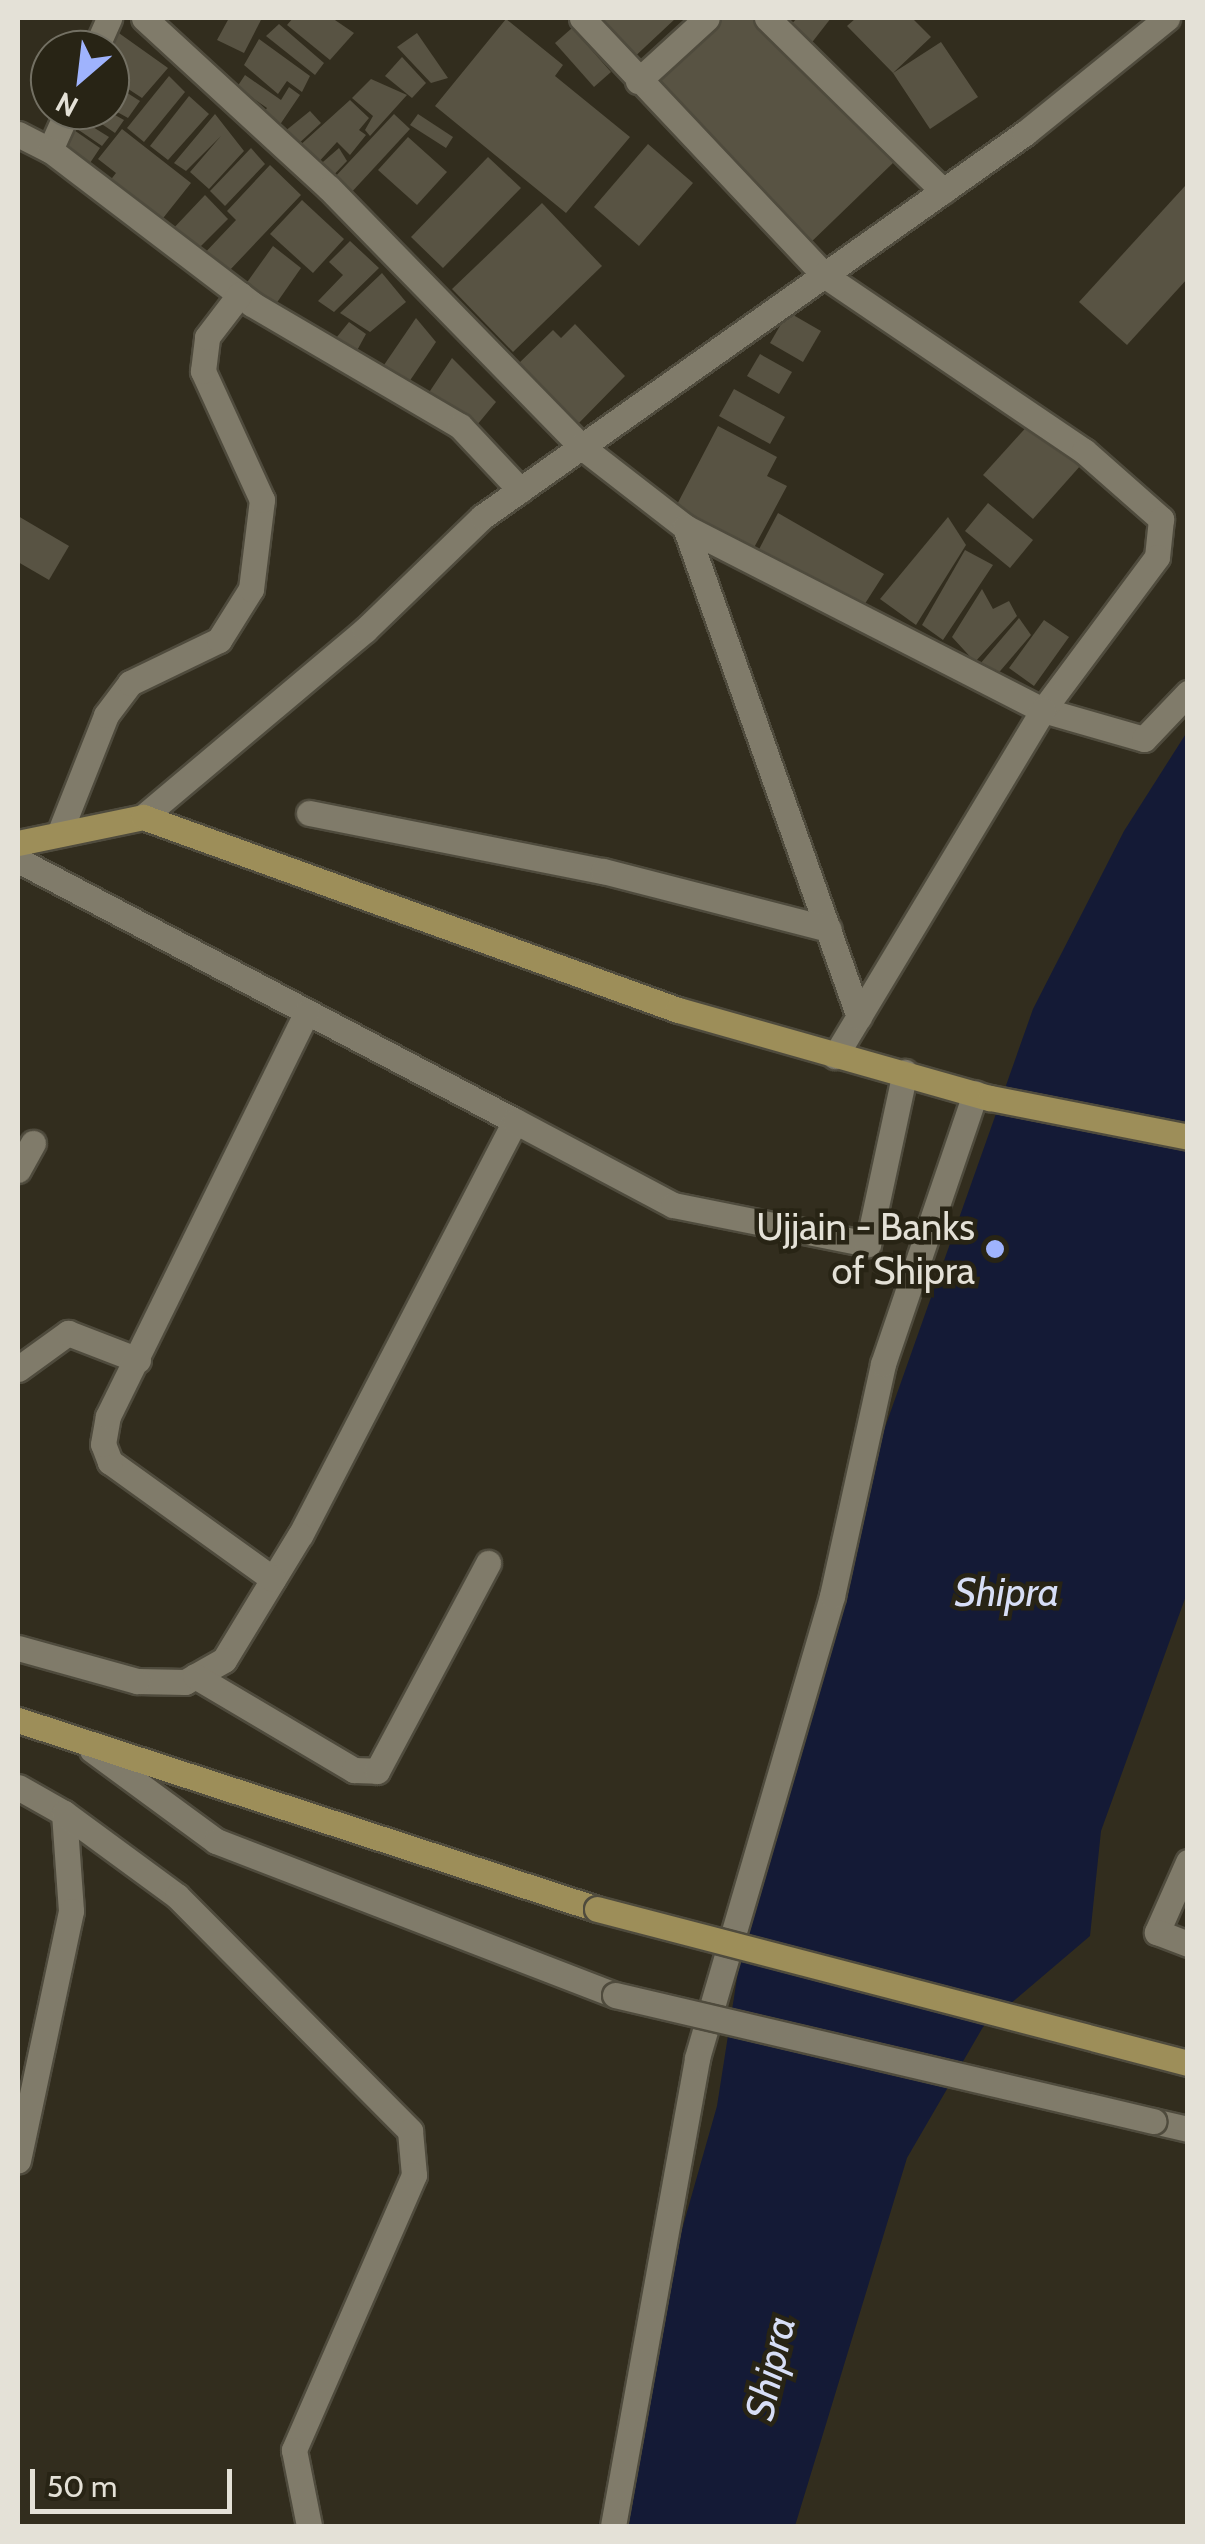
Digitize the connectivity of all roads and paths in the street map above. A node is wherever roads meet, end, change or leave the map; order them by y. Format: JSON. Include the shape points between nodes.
{"nodes":[{"id":1,"x":144,"y":18,"type":"edge"},
{"id":2,"x":582,"y":18,"type":"edge"},
{"id":3,"x":706,"y":18,"type":"edge"},
{"id":4,"x":767,"y":18,"type":"edge"},
{"id":5,"x":1167,"y":18,"type":"edge"},
{"id":6,"x":638,"y":81,"type":"junction"},
{"id":7,"x":59,"y":130,"type":"edge"},
{"id":8,"x":18,"y":134,"type":"edge"},
{"id":9,"x":50,"y":150,"type":"junction"},
{"id":10,"x":943,"y":191,"type":"junction"},
{"id":11,"x":824,"y":275,"type":"junction"},
{"id":12,"x":240,"y":294,"type":"junction"},
{"id":13,"x":582,"y":447,"type":"junction"},
{"id":14,"x":520,"y":490,"type":"junction"},
{"id":15,"x":685,"y":527,"type":"junction"},
{"id":16,"x":1188,"y":693,"type":"edge"},
{"id":17,"x":1044,"y":710,"type":"junction"},
{"id":18,"x":308,"y":813,"type":"dead end"},
{"id":19,"x":143,"y":816,"type":"junction"},
{"id":20,"x":59,"y":834,"type":"junction"},
{"id":21,"x":18,"y":843,"type":"edge"},
{"id":22,"x":18,"y":860,"type":"edge"},
{"id":23,"x":830,"y":929,"type":"junction"},
{"id":24,"x":307,"y":1012,"type":"junction"},
{"id":25,"x":859,"y":1017,"type":"junction"},
{"id":26,"x":836,"y":1056,"type":"junction"},
{"id":27,"x":906,"y":1072,"type":"junction"},
{"id":28,"x":983,"y":1095,"type":"junction"},
{"id":29,"x":515,"y":1121,"type":"junction"},
{"id":30,"x":1188,"y":1137,"type":"edge"},
{"id":31,"x":34,"y":1143,"type":"dead end"},
{"id":32,"x":18,"y":1170,"type":"edge"},
{"id":33,"x":138,"y":1360,"type":"junction"},
{"id":34,"x":18,"y":1369,"type":"edge"},
{"id":35,"x":488,"y":1563,"type":"dead end"},
{"id":36,"x":273,"y":1579,"type":"junction"},
{"id":37,"x":18,"y":1648,"type":"edge"},
{"id":38,"x":196,"y":1676,"type":"junction"},
{"id":39,"x":18,"y":1720,"type":"edge"},
{"id":40,"x":92,"y":1750,"type":"junction"},
{"id":41,"x":18,"y":1787,"type":"edge"},
{"id":42,"x":64,"y":1813,"type":"junction"},
{"id":43,"x":1188,"y":1862,"type":"edge"},
{"id":44,"x":1188,"y":1944,"type":"edge"},
{"id":45,"x":1188,"y":2063,"type":"edge"},
{"id":46,"x":1188,"y":2129,"type":"edge"},
{"id":47,"x":18,"y":2160,"type":"edge"},
{"id":48,"x":309,"y":2526,"type":"edge"},
{"id":49,"x":612,"y":2526,"type":"edge"}],
"edges":[{"from":1,"to":13,"type":"street","via":[[329,188]]},
{"from":2,"to":6,"type":"street"},
{"from":3,"to":6,"type":"street"},
{"from":4,"to":10,"type":"street"},
{"from":5,"to":10,"type":"street"},
{"from":6,"to":11,"type":"street"},
{"from":7,"to":9,"type":"street"},
{"from":8,"to":9,"type":"street"},
{"from":9,"to":12,"type":"street"},
{"from":10,"to":11,"type":"street"},
{"from":11,"to":13,"type":"street"},
{"from":11,"to":17,"type":"street","via":[[1084,451],[1162,519],[1158,558]]},
{"from":12,"to":14,"type":"street","via":[[460,426]]},
{"from":12,"to":20,"type":"street","via":[[207,338],[204,370],[262,500],[251,589],[219,640],[130,683],[106,715]]},
{"from":13,"to":14,"type":"street"},
{"from":13,"to":15,"type":"street"},
{"from":14,"to":19,"type":"street"},
{"from":15,"to":17,"type":"street"},
{"from":15,"to":23,"type":"street"},
{"from":16,"to":17,"type":"street","via":[[1144,739]]},
{"from":17,"to":25,"type":"street"},
{"from":18,"to":23,"type":"street","via":[[548,859]]},
{"from":19,"to":20,"type":"main road"},
{"from":19,"to":26,"type":"main road","via":[[678,1010]]},
{"from":20,"to":21,"type":"main road"},
{"from":22,"to":24,"type":"street"},
{"from":23,"to":25,"type":"street"},
{"from":24,"to":29,"type":"street"},
{"from":24,"to":33,"type":"street"},
{"from":25,"to":26,"type":"street"},
{"from":26,"to":27,"type":"main road"},
{"from":27,"to":28,"type":"main road"},
{"from":27,"to":29,"type":"street","via":[[868,1244],[672,1205]]},
{"from":28,"to":30,"type":"main road"},
{"from":28,"to":49,"type":"street","via":[[883,1364],[832,1596],[697,2058]]},
{"from":29,"to":36,"type":"street"},
{"from":31,"to":32,"type":"street"},
{"from":33,"to":34,"type":"street","via":[[68,1333]]},
{"from":33,"to":36,"type":"street","via":[[108,1416],[103,1444],[110,1462]]},
{"from":35,"to":38,"type":"street","via":[[377,1771],[354,1770]]},
{"from":36,"to":38,"type":"street","via":[[224,1660]]},
{"from":37,"to":38,"type":"street","via":[[137,1681]]},
{"from":39,"to":40,"type":"main road"},
{"from":40,"to":45,"type":"main road","bridge":true,"via":[[597,1910]]},
{"from":40,"to":46,"type":"street","bridge":true,"via":[[216,1841],[615,1995]]},
{"from":41,"to":42,"type":"street"},
{"from":42,"to":47,"type":"street","via":[[71,1911]]},
{"from":42,"to":48,"type":"street","via":[[177,1896],[410,2131],[414,2174],[294,2450]]},
{"from":43,"to":44,"type":"street","via":[[1156,1932]]}]}
